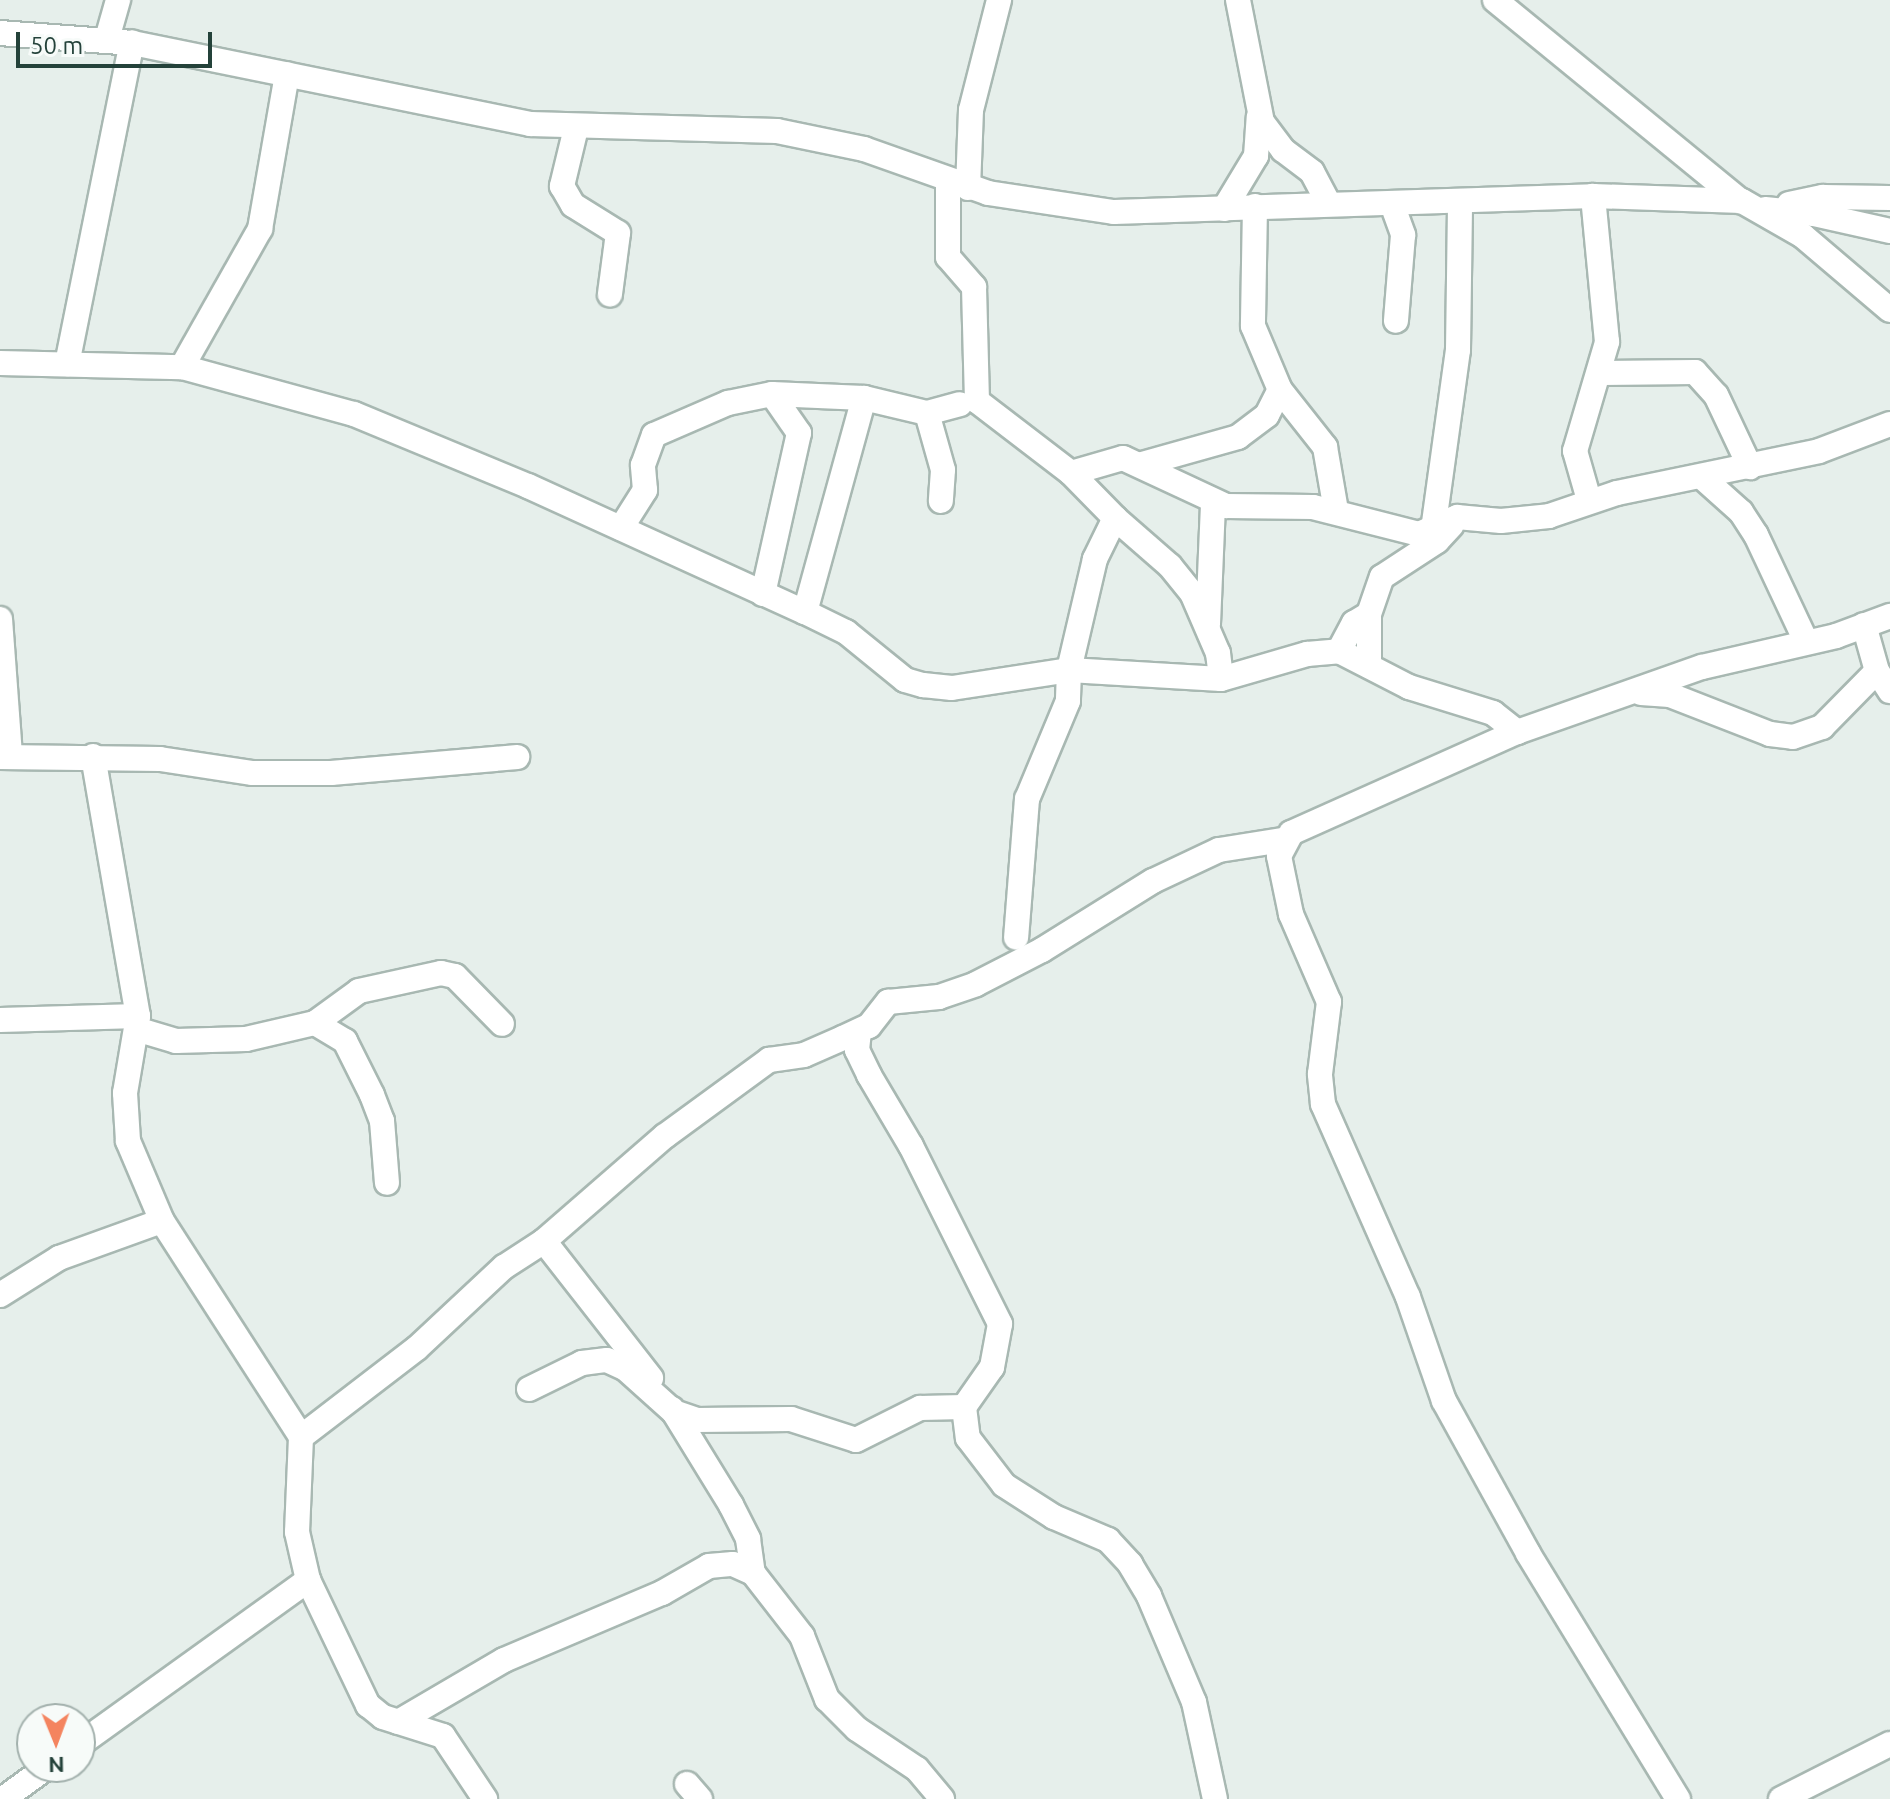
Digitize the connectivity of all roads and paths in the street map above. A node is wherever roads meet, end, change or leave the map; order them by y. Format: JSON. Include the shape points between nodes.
{"nodes":[{"id":1,"x":118,"y":0,"type":"edge"},
{"id":2,"x":999,"y":0,"type":"edge"},
{"id":3,"x":1238,"y":0,"type":"edge"},
{"id":4,"x":1495,"y":0,"type":"edge"},
{"id":5,"x":0,"y":33,"type":"edge"},
{"id":6,"x":107,"y":39,"type":"junction"},
{"id":7,"x":132,"y":43,"type":"junction"},
{"id":8,"x":287,"y":74,"type":"junction"},
{"id":9,"x":1259,"y":117,"type":"junction"},
{"id":10,"x":576,"y":128,"type":"junction"},
{"id":11,"x":958,"y":184,"type":"junction"},
{"id":12,"x":1593,"y":196,"type":"junction"},
{"id":13,"x":1890,"y":198,"type":"edge"},
{"id":14,"x":1460,"y":202,"type":"junction"},
{"id":15,"x":1329,"y":204,"type":"junction"},
{"id":16,"x":1392,"y":204,"type":"junction"},
{"id":17,"x":1752,"y":205,"type":"junction"},
{"id":18,"x":1255,"y":206,"type":"junction"},
{"id":19,"x":1224,"y":209,"type":"junction"},
{"id":20,"x":1890,"y":231,"type":"edge"},
{"id":21,"x":610,"y":294,"type":"dead end"},
{"id":22,"x":1890,"y":310,"type":"edge"},
{"id":23,"x":1396,"y":321,"type":"dead end"},
{"id":24,"x":0,"y":363,"type":"edge"},
{"id":25,"x":67,"y":364,"type":"junction"},
{"id":26,"x":182,"y":367,"type":"junction"},
{"id":27,"x":1602,"y":373,"type":"junction"},
{"id":28,"x":1280,"y":390,"type":"junction"},
{"id":29,"x":772,"y":394,"type":"junction"},
{"id":30,"x":864,"y":398,"type":"junction"},
{"id":31,"x":960,"y":404,"type":"dead end"},
{"id":32,"x":927,"y":413,"type":"junction"},
{"id":33,"x":1890,"y":424,"type":"edge"},
{"id":34,"x":1142,"y":464,"type":"junction"},
{"id":35,"x":1750,"y":467,"type":"junction"},
{"id":36,"x":1071,"y":473,"type":"junction"},
{"id":37,"x":1703,"y":478,"type":"junction"},
{"id":38,"x":1589,"y":500,"type":"junction"},
{"id":39,"x":941,"y":501,"type":"dead end"},
{"id":40,"x":1213,"y":503,"type":"junction"},
{"id":41,"x":1336,"y":511,"type":"junction"},
{"id":42,"x":1457,"y":517,"type":"junction"},
{"id":43,"x":1115,"y":518,"type":"junction"},
{"id":44,"x":621,"y":528,"type":"junction"},
{"id":45,"x":1433,"y":530,"type":"junction"},
{"id":46,"x":763,"y":594,"type":"junction"},
{"id":47,"x":805,"y":612,"type":"junction"},
{"id":48,"x":1369,"y":614,"type":"junction"},
{"id":49,"x":1890,"y":616,"type":"edge"},
{"id":50,"x":0,"y":619,"type":"edge"},
{"id":51,"x":1208,"y":625,"type":"junction"},
{"id":52,"x":1864,"y":625,"type":"junction"},
{"id":53,"x":1890,"y":638,"type":"edge"},
{"id":54,"x":1805,"y":639,"type":"junction"},
{"id":55,"x":1339,"y":651,"type":"junction"},
{"id":56,"x":1369,"y":665,"type":"junction"},
{"id":57,"x":1069,"y":670,"type":"junction"},
{"id":58,"x":1221,"y":679,"type":"junction"},
{"id":59,"x":1884,"y":681,"type":"edge"},
{"id":60,"x":1630,"y":693,"type":"junction"},
{"id":61,"x":1517,"y":732,"type":"junction"},
{"id":62,"x":5,"y":756,"type":"edge"},
{"id":63,"x":93,"y":756,"type":"junction"},
{"id":64,"x":517,"y":757,"type":"dead end"},
{"id":65,"x":1283,"y":840,"type":"junction"},
{"id":66,"x":1016,"y":938,"type":"dead end"},
{"id":67,"x":0,"y":1020,"type":"edge"},
{"id":68,"x":137,"y":1022,"type":"junction"},
{"id":69,"x":315,"y":1023,"type":"junction"},
{"id":70,"x":502,"y":1024,"type":"dead end"},
{"id":71,"x":859,"y":1031,"type":"junction"},
{"id":72,"x":387,"y":1183,"type":"dead end"},
{"id":73,"x":162,"y":1221,"type":"junction"},
{"id":74,"x":544,"y":1241,"type":"junction"},
{"id":75,"x":504,"y":1267,"type":"junction"},
{"id":76,"x":562,"y":1269,"type":"junction"},
{"id":77,"x":0,"y":1295,"type":"edge"},
{"id":78,"x":529,"y":1389,"type":"dead end"},
{"id":79,"x":964,"y":1407,"type":"junction"},
{"id":80,"x":674,"y":1412,"type":"junction"},
{"id":81,"x":301,"y":1437,"type":"junction"},
{"id":82,"x":753,"y":1573,"type":"junction"},
{"id":83,"x":308,"y":1580,"type":"junction"},
{"id":84,"x":398,"y":1722,"type":"junction"},
{"id":85,"x":96,"y":1732,"type":"edge"},
{"id":86,"x":1890,"y":1744,"type":"edge"},
{"id":87,"x":25,"y":1783,"type":"edge"},
{"id":88,"x":3,"y":1799,"type":"edge"},
{"id":89,"x":485,"y":1799,"type":"edge"},
{"id":90,"x":942,"y":1799,"type":"edge"},
{"id":91,"x":1215,"y":1799,"type":"edge"},
{"id":92,"x":1678,"y":1799,"type":"edge"},
{"id":93,"x":1781,"y":1799,"type":"edge"}],
"edges":[{"from":1,"to":6,"type":"street"},
{"from":2,"to":11,"type":"street"},
{"from":3,"to":9,"type":"street"},
{"from":4,"to":17,"type":"street"},
{"from":5,"to":6,"type":"street"},
{"from":6,"to":7,"type":"street"},
{"from":7,"to":8,"type":"street"},
{"from":7,"to":25,"type":"street"},
{"from":8,"to":10,"type":"street","via":[[502,119]]},
{"from":8,"to":26,"type":"street","via":[[260,229]]},
{"from":9,"to":15,"type":"street","via":[[1283,150],[1312,172]]},
{"from":9,"to":19,"type":"street","via":[[1256,156]]},
{"from":10,"to":11,"type":"street","via":[[777,131],[864,149]]},
{"from":10,"to":21,"type":"street","via":[[562,186],[573,205],[618,233]]},
{"from":11,"to":19,"type":"street","via":[[1114,212]]},
{"from":11,"to":36,"type":"street","via":[[948,257],[974,287],[977,401]]},
{"from":12,"to":14,"type":"street"},
{"from":12,"to":17,"type":"street"},
{"from":12,"to":27,"type":"street","via":[[1607,342]]},
{"from":13,"to":17,"type":"street","via":[[1823,197]]},
{"from":14,"to":16,"type":"street"},
{"from":14,"to":45,"type":"street","via":[[1458,350]]},
{"from":15,"to":16,"type":"street"},
{"from":15,"to":18,"type":"street"},
{"from":16,"to":23,"type":"street","via":[[1403,235]]},
{"from":17,"to":20,"type":"street"},
{"from":17,"to":22,"type":"street"},
{"from":18,"to":19,"type":"street"},
{"from":18,"to":28,"type":"street","via":[[1253,326]]},
{"from":24,"to":25,"type":"street"},
{"from":25,"to":26,"type":"street"},
{"from":26,"to":44,"type":"street","via":[[354,414]]},
{"from":27,"to":35,"type":"street","via":[[1695,372],[1716,395]]},
{"from":27,"to":38,"type":"street","via":[[1575,451]]},
{"from":28,"to":34,"type":"street","via":[[1267,415],[1238,437]]},
{"from":28,"to":41,"type":"street","via":[[1325,447]]},
{"from":29,"to":30,"type":"street"},
{"from":29,"to":44,"type":"street","via":[[728,403],[654,435],[643,465],[645,490]]},
{"from":29,"to":46,"type":"street","via":[[799,433]]},
{"from":30,"to":32,"type":"street"},
{"from":30,"to":47,"type":"street"},
{"from":31,"to":32,"type":"street"},
{"from":32,"to":39,"type":"street","via":[[943,470]]},
{"from":33,"to":35,"type":"street","via":[[1819,451]]},
{"from":34,"to":36,"type":"street","via":[[1115,459]]},
{"from":34,"to":40,"type":"street"},
{"from":35,"to":37,"type":"street"},
{"from":36,"to":43,"type":"street"},
{"from":37,"to":38,"type":"street"},
{"from":37,"to":54,"type":"street","via":[[1741,512],[1756,535]]},
{"from":38,"to":42,"type":"street","via":[[1529,520]]},
{"from":40,"to":41,"type":"street"},
{"from":40,"to":51,"type":"street"},
{"from":41,"to":45,"type":"street","via":[[1400,532]]},
{"from":42,"to":45,"type":"street"},
{"from":42,"to":48,"type":"street","via":[[1437,541],[1382,577]]},
{"from":43,"to":51,"type":"street","via":[[1183,580]]},
{"from":43,"to":57,"type":"street","via":[[1095,559]]},
{"from":44,"to":46,"type":"street"},
{"from":46,"to":47,"type":"street"},
{"from":47,"to":57,"type":"street","via":[[846,632],[905,680],[923,685],[963,686]]},
{"from":48,"to":55,"type":"street","via":[[1354,623]]},
{"from":48,"to":56,"type":"street"},
{"from":49,"to":52,"type":"street"},
{"from":50,"to":62,"type":"street"},
{"from":51,"to":58,"type":"street"},
{"from":52,"to":53,"type":"street"},
{"from":52,"to":54,"type":"street"},
{"from":52,"to":59,"type":"street"},
{"from":54,"to":60,"type":"street"},
{"from":55,"to":56,"type":"street"},
{"from":55,"to":58,"type":"street","via":[[1307,654]]},
{"from":56,"to":61,"type":"street","via":[[1409,687],[1493,713]]},
{"from":57,"to":58,"type":"street"},
{"from":57,"to":66,"type":"street","via":[[1068,701],[1027,799]]},
{"from":59,"to":60,"type":"street","via":[[1822,727],[1793,737],[1770,734],[1670,695]]},
{"from":60,"to":61,"type":"street"},
{"from":61,"to":65,"type":"street","via":[[1413,775]]},
{"from":62,"to":63,"type":"street"},
{"from":63,"to":64,"type":"street","via":[[160,759],[253,773],[331,773]]},
{"from":63,"to":68,"type":"street"},
{"from":65,"to":71,"type":"street","via":[[1219,850],[1153,881],[976,984],[939,997],[888,1002]]},
{"from":65,"to":92,"type":"street","via":[[1280,878],[1329,1002],[1322,1089],[1344,1158],[1408,1297],[1459,1430]]},
{"from":67,"to":68,"type":"street"},
{"from":68,"to":69,"type":"street","via":[[176,1041],[218,1042]]},
{"from":68,"to":73,"type":"street","via":[[125,1124]]},
{"from":69,"to":70,"type":"street","via":[[354,992],[441,973],[455,976]]},
{"from":69,"to":72,"type":"street","via":[[345,1041],[372,1095],[382,1121]]},
{"from":71,"to":74,"type":"street","via":[[804,1055],[777,1055],[723,1090]]},
{"from":71,"to":79,"type":"street","via":[[857,1050],[869,1075],[911,1146],[1000,1324],[992,1367]]},
{"from":73,"to":77,"type":"street","via":[[59,1258]]},
{"from":73,"to":81,"type":"street"},
{"from":74,"to":75,"type":"street"},
{"from":74,"to":76,"type":"street"},
{"from":75,"to":76,"type":"street"},
{"from":75,"to":81,"type":"street","via":[[417,1348]]},
{"from":76,"to":80,"type":"street","via":[[626,1344]]},
{"from":78,"to":80,"type":"street","via":[[582,1363],[607,1360],[626,1369]]},
{"from":79,"to":80,"type":"street","via":[[920,1408],[856,1440],[791,1419],[707,1422]]},
{"from":79,"to":91,"type":"street","via":[[968,1438],[995,1478],[1054,1517],[1108,1540],[1140,1578],[1194,1702]]},
{"from":80,"to":82,"type":"street","via":[[743,1529]]},
{"from":81,"to":83,"type":"street","via":[[297,1532]]},
{"from":82,"to":84,"type":"street","via":[[733,1564],[709,1566],[662,1593],[504,1660]]},
{"from":82,"to":90,"type":"street","via":[[802,1636],[827,1699],[857,1729],[917,1769]]},
{"from":83,"to":84,"type":"street","via":[[368,1705]]},
{"from":83,"to":85,"type":"street"},
{"from":84,"to":89,"type":"street","via":[[443,1736]]},
{"from":86,"to":93,"type":"street"},
{"from":87,"to":88,"type":"street"}]}
